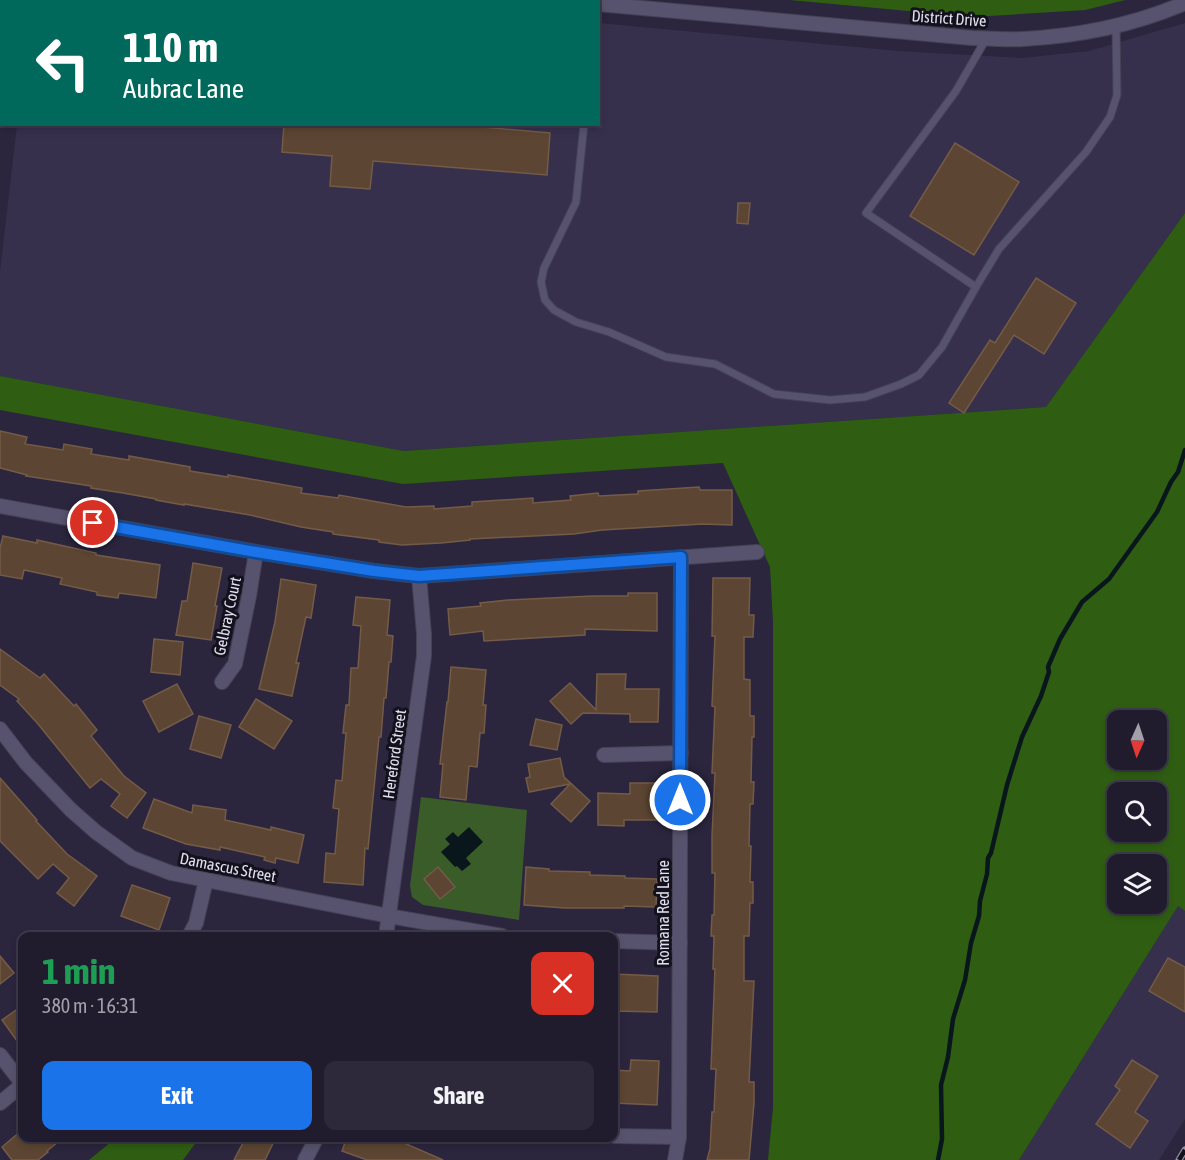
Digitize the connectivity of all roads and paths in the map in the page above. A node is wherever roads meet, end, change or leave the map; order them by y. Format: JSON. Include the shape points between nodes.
{"nodes":[{"id":1,"x":1185,"y":3,"type":"edge"},
{"id":2,"x":600,"y":4,"type":"edge"},
{"id":3,"x":1116,"y":26,"type":"junction"},
{"id":4,"x":986,"y":38,"type":"junction"},
{"id":5,"x":0,"y":63,"type":"edge"},
{"id":6,"x":0,"y":70,"type":"edge"},
{"id":7,"x":584,"y":126,"type":"edge"},
{"id":8,"x":976,"y":287,"type":"junction"},
{"id":9,"x":0,"y":506,"type":"edge"},
{"id":10,"x":256,"y":552,"type":"junction"},
{"id":11,"x":757,"y":552,"type":"dead end"},
{"id":12,"x":681,"y":557,"type":"junction"},
{"id":13,"x":419,"y":576,"type":"junction"},
{"id":14,"x":222,"y":682,"type":"dead end"},
{"id":15,"x":0,"y":729,"type":"edge"},
{"id":16,"x":681,"y":753,"type":"junction"},
{"id":17,"x":604,"y":755,"type":"dead end"},
{"id":18,"x":206,"y":880,"type":"junction"},
{"id":19,"x":389,"y":916,"type":"junction"},
{"id":20,"x":191,"y":932,"type":"edge"},
{"id":21,"x":387,"y":932,"type":"edge"},
{"id":22,"x":479,"y":932,"type":"edge"},
{"id":23,"x":618,"y":941,"type":"edge"},
{"id":24,"x":680,"y":942,"type":"junction"},
{"id":25,"x":0,"y":1055,"type":"edge"},
{"id":26,"x":18,"y":1079,"type":"edge"},
{"id":27,"x":18,"y":1087,"type":"edge"},
{"id":28,"x":0,"y":1103,"type":"edge"},
{"id":29,"x":618,"y":1136,"type":"edge"},
{"id":30,"x":679,"y":1137,"type":"junction"},
{"id":31,"x":314,"y":1142,"type":"edge"},
{"id":32,"x":304,"y":1160,"type":"edge"},
{"id":33,"x":675,"y":1160,"type":"edge"}],
"edges":[{"from":1,"to":3,"type":"street","name":"District Drive"},
{"from":2,"to":4,"type":"street","name":"District Drive"},
{"from":3,"to":4,"type":"street","name":"District Drive","via":[[1061,36]]},
{"from":3,"to":8,"type":"lane","via":[[1117,94],[1110,117],[1086,152],[999,249]]},
{"from":4,"to":8,"type":"lane","via":[[956,91],[866,213]]},
{"from":5,"to":6,"type":"street"},
{"from":7,"to":8,"type":"lane","via":[[576,202],[541,282],[545,300],[576,322],[666,357],[715,364],[774,394],[830,400],[865,397],[919,375],[942,347]]},
{"from":9,"to":10,"type":"street"},
{"from":10,"to":13,"type":"street"},
{"from":10,"to":14,"type":"street","name":"Gelbray Court","via":[[235,664]]},
{"from":11,"to":12,"type":"street"},
{"from":12,"to":13,"type":"street"},
{"from":12,"to":16,"type":"street","name":"Romana Red Lane"},
{"from":13,"to":19,"type":"street","name":"Hereford Street","via":[[424,656]]},
{"from":15,"to":18,"type":"street","name":"Damascus Street","via":[[33,771],[96,832],[132,858],[171,873]]},
{"from":16,"to":17,"type":"street"},
{"from":16,"to":24,"type":"street","name":"Romana Red Lane"},
{"from":18,"to":19,"type":"street","name":"Damascus Street"},
{"from":18,"to":20,"type":"street"},
{"from":19,"to":21,"type":"street","name":"Hereford Street"},
{"from":19,"to":22,"type":"street","name":"Damascus Street"},
{"from":23,"to":24,"type":"street"},
{"from":24,"to":30,"type":"street","name":"Romana Red Lane"},
{"from":25,"to":26,"type":"street"},
{"from":27,"to":28,"type":"street"},
{"from":29,"to":30,"type":"street"},
{"from":30,"to":33,"type":"street","name":"Romana Red Lane"},
{"from":31,"to":32,"type":"street"}]}
